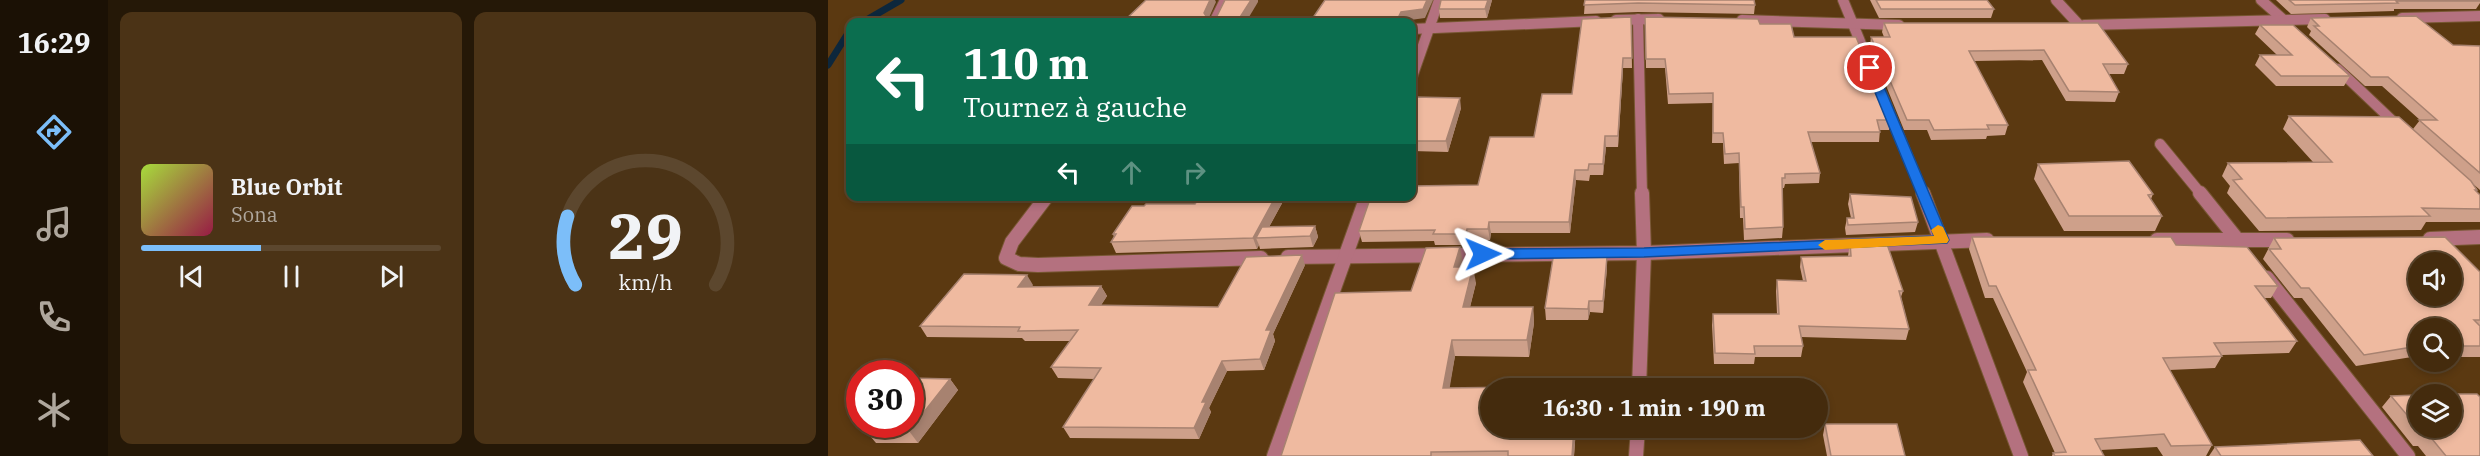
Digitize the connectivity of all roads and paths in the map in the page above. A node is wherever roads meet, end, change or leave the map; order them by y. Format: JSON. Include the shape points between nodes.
{"nodes":[{"id":1,"x":1225,"y":0,"type":"edge"},
{"id":2,"x":1438,"y":0,"type":"edge"},
{"id":3,"x":1843,"y":0,"type":"edge"},
{"id":4,"x":2056,"y":0,"type":"edge"},
{"id":5,"x":2261,"y":0,"type":"edge"},
{"id":6,"x":2480,"y":16,"type":"edge"},
{"id":7,"x":1216,"y":18,"type":"edge"},
{"id":8,"x":2388,"y":18,"type":"edge"},
{"id":9,"x":1638,"y":19,"type":"junction"},
{"id":10,"x":1670,"y":19,"type":"edge"},
{"id":11,"x":2330,"y":19,"type":"edge"},
{"id":12,"x":1737,"y":20,"type":"edge"},
{"id":13,"x":2284,"y":20,"type":"junction"},
{"id":14,"x":1852,"y":25,"type":"junction"},
{"id":15,"x":1912,"y":25,"type":"edge"},
{"id":16,"x":2068,"y":26,"type":"edge"},
{"id":17,"x":2080,"y":26,"type":"junction"},
{"id":18,"x":2293,"y":27,"type":"edge"},
{"id":19,"x":1430,"y":28,"type":"junction"},
{"id":20,"x":1416,"y":29,"type":"edge"},
{"id":21,"x":2327,"y":59,"type":"edge"},
{"id":22,"x":1416,"y":66,"type":"edge"},
{"id":23,"x":2403,"y":131,"type":"edge"},
{"id":24,"x":2160,"y":144,"type":"dead end"},
{"id":25,"x":1043,"y":201,"type":"edge"},
{"id":26,"x":1365,"y":201,"type":"edge"},
{"id":27,"x":2480,"y":237,"type":"edge"},
{"id":28,"x":2421,"y":239,"type":"edge"},
{"id":29,"x":1942,"y":240,"type":"junction"},
{"id":30,"x":2001,"y":240,"type":"edge"},
{"id":31,"x":2143,"y":240,"type":"edge"},
{"id":32,"x":2305,"y":240,"type":"edge"},
{"id":33,"x":2241,"y":245,"type":"junction"},
{"id":34,"x":1644,"y":253,"type":"junction"},
{"id":35,"x":1345,"y":255,"type":"junction"},
{"id":36,"x":2259,"y":268,"type":"edge"},
{"id":37,"x":1639,"y":378,"type":"edge"},
{"id":38,"x":1637,"y":438,"type":"edge"},
{"id":39,"x":1274,"y":456,"type":"edge"},
{"id":40,"x":1636,"y":456,"type":"edge"},
{"id":41,"x":2021,"y":456,"type":"edge"},
{"id":42,"x":2408,"y":456,"type":"edge"}],
"edges":[{"from":1,"to":7,"type":"street"},
{"from":2,"to":19,"type":"street"},
{"from":3,"to":14,"type":"street"},
{"from":4,"to":17,"type":"street"},
{"from":5,"to":13,"type":"street"},
{"from":6,"to":8,"type":"street"},
{"from":9,"to":10,"type":"street"},
{"from":9,"to":19,"type":"street"},
{"from":9,"to":34,"type":"street"},
{"from":11,"to":13,"type":"street"},
{"from":12,"to":14,"type":"street"},
{"from":13,"to":17,"type":"street"},
{"from":13,"to":18,"type":"street"},
{"from":14,"to":15,"type":"street"},
{"from":14,"to":29,"type":"street"},
{"from":16,"to":17,"type":"street"},
{"from":19,"to":20,"type":"street"},
{"from":19,"to":22,"type":"street"},
{"from":21,"to":23,"type":"street"},
{"from":24,"to":33,"type":"street"},
{"from":25,"to":35,"type":"street","via":[[1012,242],[1006,258],[1019,264],[1038,265]]},
{"from":26,"to":35,"type":"street"},
{"from":27,"to":28,"type":"street"},
{"from":29,"to":30,"type":"street"},
{"from":29,"to":34,"type":"street"},
{"from":29,"to":41,"type":"street"},
{"from":31,"to":33,"type":"street"},
{"from":32,"to":33,"type":"street"},
{"from":34,"to":35,"type":"street"},
{"from":34,"to":37,"type":"street"},
{"from":35,"to":39,"type":"street"},
{"from":36,"to":42,"type":"street"},
{"from":38,"to":40,"type":"street"}]}
